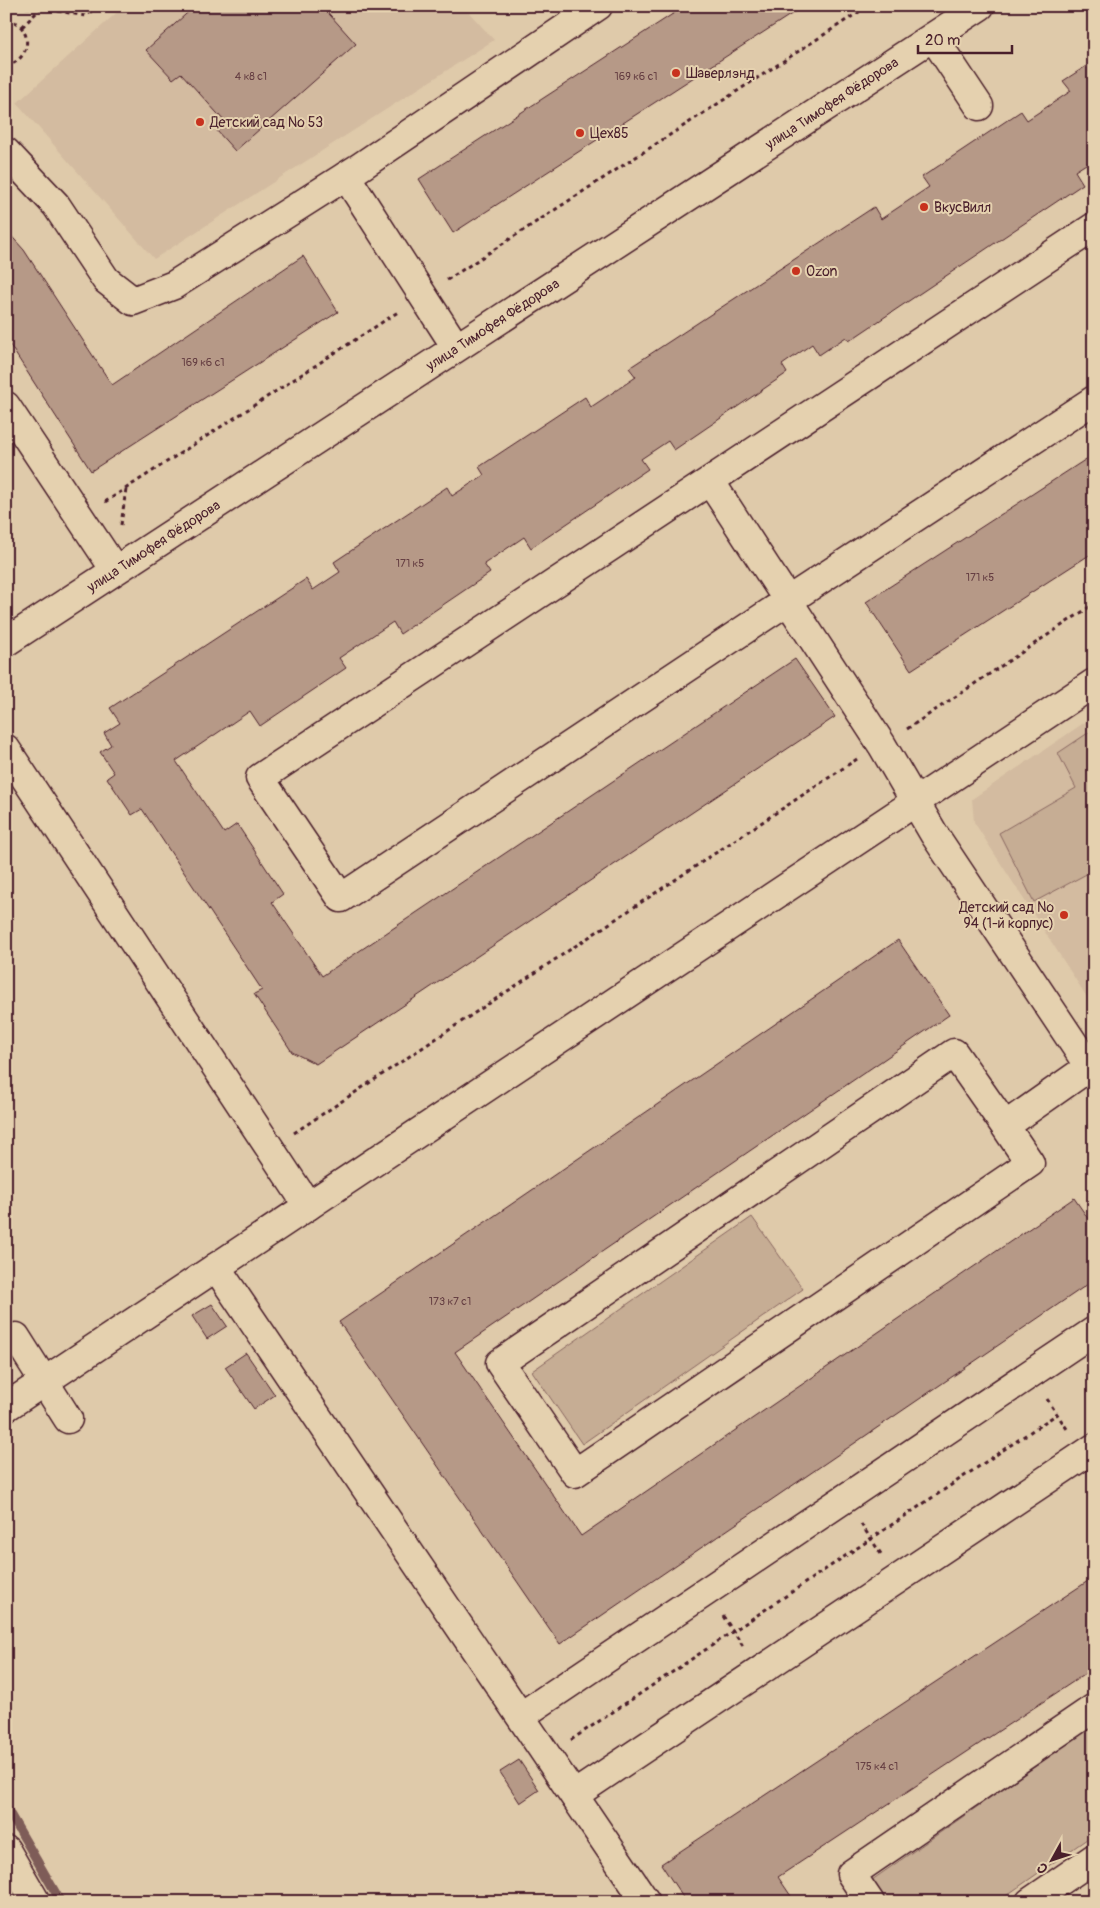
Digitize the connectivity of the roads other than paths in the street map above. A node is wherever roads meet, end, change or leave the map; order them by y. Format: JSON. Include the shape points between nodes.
{"nodes":[{"id":1,"x":598,"y":6,"type":"edge"},
{"id":2,"x":980,"y":6,"type":"edge"},
{"id":3,"x":933,"y":37,"type":"junction"},
{"id":4,"x":979,"y":106,"type":"dead end"},
{"id":5,"x":6,"y":152,"type":"edge"},
{"id":6,"x":346,"y":176,"type":"junction"},
{"id":7,"x":1094,"y":227,"type":"edge"},
{"id":8,"x":456,"y":347,"type":"junction"},
{"id":9,"x":1094,"y":400,"type":"edge"},
{"id":10,"x":6,"y":406,"type":"edge"},
{"id":11,"x":710,"y":481,"type":"junction"},
{"id":12,"x":115,"y":570,"type":"junction"},
{"id":13,"x":789,"y":600,"type":"junction"},
{"id":14,"x":6,"y":642,"type":"edge"},
{"id":15,"x":1094,"y":683,"type":"edge"},
{"id":16,"x":6,"y":749,"type":"edge"},
{"id":17,"x":915,"y":802,"type":"junction"},
{"id":18,"x":1092,"y":1071,"type":"edge"},
{"id":19,"x":1005,"y":1126,"type":"junction"},
{"id":20,"x":308,"y":1206,"type":"junction"},
{"id":21,"x":216,"y":1267,"type":"junction"},
{"id":22,"x":1094,"y":1332,"type":"edge"},
{"id":23,"x":16,"y":1337,"type":"dead end"},
{"id":24,"x":44,"y":1382,"type":"junction"},
{"id":25,"x":6,"y":1407,"type":"edge"},
{"id":26,"x":68,"y":1419,"type":"dead end"},
{"id":27,"x":1089,"y":1452,"type":"edge"},
{"id":28,"x":1094,"y":1708,"type":"edge"},
{"id":29,"x":521,"y":1716,"type":"junction"},
{"id":30,"x":574,"y":1795,"type":"junction"},
{"id":31,"x":6,"y":1850,"type":"edge"},
{"id":32,"x":1094,"y":1858,"type":"edge"},
{"id":33,"x":36,"y":1902,"type":"edge"},
{"id":34,"x":646,"y":1902,"type":"edge"},
{"id":35,"x":870,"y":1902,"type":"edge"},
{"id":36,"x":1030,"y":1902,"type":"edge"}],
"edges":[{"from":1,"to":6,"type":"street"},
{"from":2,"to":3,"type":"street","name":"улица Тимофея Фёдорова"},
{"from":3,"to":4,"type":"street"},
{"from":3,"to":8,"type":"street","name":"улица Тимофея Фёдорова"},
{"from":5,"to":6,"type":"street","via":[[56,206],[106,280],[133,301],[174,284]]},
{"from":6,"to":8,"type":"street"},
{"from":7,"to":11,"type":"street"},
{"from":8,"to":12,"type":"street","name":"улица Тимофея Фёдорова"},
{"from":9,"to":13,"type":"street"},
{"from":10,"to":12,"type":"street"},
{"from":11,"to":13,"type":"street"},
{"from":11,"to":13,"type":"street","via":[[260,778],[341,898]]},
{"from":12,"to":14,"type":"street","name":"улица Тимофея Фёдорова"},
{"from":13,"to":17,"type":"street"},
{"from":15,"to":17,"type":"street"},
{"from":16,"to":20,"type":"street"},
{"from":17,"to":18,"type":"street"},
{"from":17,"to":20,"type":"street"},
{"from":18,"to":19,"type":"street"},
{"from":19,"to":19,"type":"street","via":[[1030,1163],[575,1473],[500,1362],[954,1053]]},
{"from":20,"to":21,"type":"street"},
{"from":21,"to":24,"type":"street"},
{"from":21,"to":29,"type":"street"},
{"from":22,"to":29,"type":"street"},
{"from":23,"to":24,"type":"street"},
{"from":24,"to":25,"type":"street"},
{"from":24,"to":26,"type":"street"},
{"from":27,"to":30,"type":"street"},
{"from":28,"to":35,"type":"street","via":[[851,1874]]},
{"from":29,"to":30,"type":"street"},
{"from":30,"to":34,"type":"street"},
{"from":31,"to":33,"type":"street"},
{"from":32,"to":36,"type":"street"}]}
